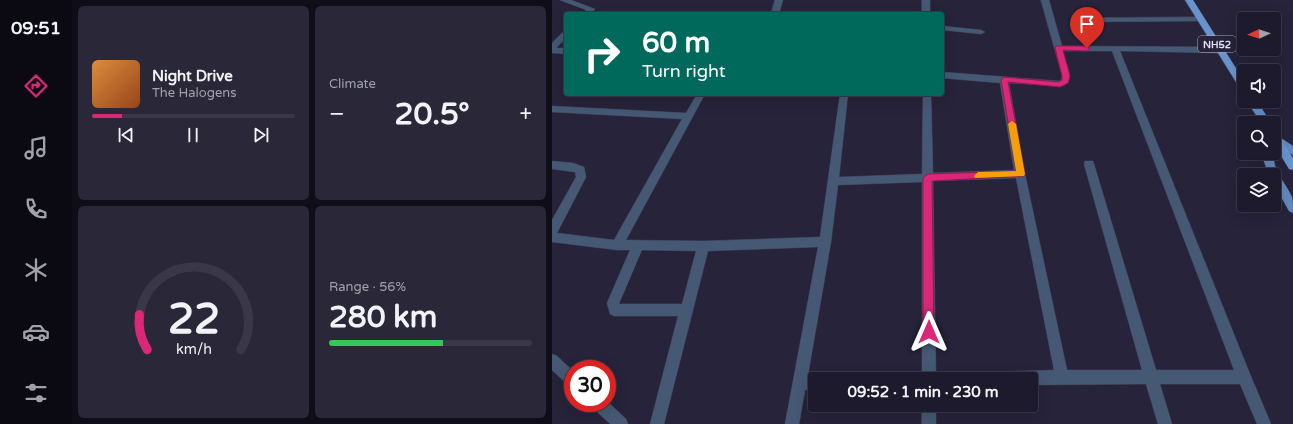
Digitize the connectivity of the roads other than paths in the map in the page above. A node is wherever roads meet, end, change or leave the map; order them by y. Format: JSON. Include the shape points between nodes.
{"nodes":[{"id":1,"x":564,"y":0,"type":"edge"},
{"id":2,"x":779,"y":0,"type":"edge"},
{"id":3,"x":926,"y":0,"type":"edge"},
{"id":4,"x":1045,"y":0,"type":"edge"},
{"id":5,"x":1189,"y":0,"type":"edge"},
{"id":6,"x":588,"y":12,"type":"edge"},
{"id":7,"x":776,"y":12,"type":"edge"},
{"id":8,"x":926,"y":12,"type":"edge"},
{"id":9,"x":1201,"y":19,"type":"junction"},
{"id":10,"x":1080,"y":20,"type":"dead end"},
{"id":11,"x":944,"y":28,"type":"edge"},
{"id":12,"x":981,"y":32,"type":"dead end"},
{"id":13,"x":564,"y":36,"type":"edge"},
{"id":14,"x":552,"y":47,"type":"edge"},
{"id":15,"x":1059,"y":48,"type":"junction"},
{"id":16,"x":1115,"y":49,"type":"junction"},
{"id":17,"x":552,"y":50,"type":"edge"},
{"id":18,"x":1220,"y":50,"type":"junction"},
{"id":19,"x":564,"y":51,"type":"edge"},
{"id":20,"x":944,"y":75,"type":"edge"},
{"id":21,"x":1237,"y":77,"type":"edge"},
{"id":22,"x":1004,"y":80,"type":"junction"},
{"id":23,"x":700,"y":96,"type":"edge"},
{"id":24,"x":844,"y":96,"type":"edge"},
{"id":25,"x":927,"y":96,"type":"edge"},
{"id":26,"x":552,"y":109,"type":"edge"},
{"id":27,"x":689,"y":116,"type":"junction"},
{"id":28,"x":1281,"y":143,"type":"edge"},
{"id":29,"x":1281,"y":149,"type":"edge"},
{"id":30,"x":1293,"y":151,"type":"edge"},
{"id":31,"x":1089,"y":164,"type":"dead end"},
{"id":32,"x":552,"y":165,"type":"edge"},
{"id":33,"x":1293,"y":166,"type":"edge"},
{"id":34,"x":1020,"y":174,"type":"junction"},
{"id":35,"x":928,"y":178,"type":"junction"},
{"id":36,"x":832,"y":181,"type":"junction"},
{"id":37,"x":1281,"y":187,"type":"edge"},
{"id":38,"x":1293,"y":208,"type":"edge"},
{"id":39,"x":552,"y":231,"type":"edge"},
{"id":40,"x":552,"y":238,"type":"edge"},
{"id":41,"x":825,"y":242,"type":"junction"},
{"id":42,"x":617,"y":245,"type":"junction"},
{"id":43,"x":638,"y":245,"type":"junction"},
{"id":44,"x":703,"y":246,"type":"junction"},
{"id":45,"x":686,"y":310,"type":"junction"},
{"id":46,"x":552,"y":361,"type":"edge"},
{"id":47,"x":564,"y":372,"type":"edge"},
{"id":48,"x":929,"y":372,"type":"edge"},
{"id":49,"x":1151,"y":376,"type":"junction"},
{"id":50,"x":1062,"y":377,"type":"junction"},
{"id":51,"x":1244,"y":377,"type":"junction"},
{"id":52,"x":1038,"y":378,"type":"edge"},
{"id":53,"x":808,"y":382,"type":"edge"},
{"id":54,"x":799,"y":383,"type":"junction"},
{"id":55,"x":608,"y":412,"type":"edge"},
{"id":56,"x":929,"y":412,"type":"edge"},
{"id":57,"x":621,"y":424,"type":"edge"},
{"id":58,"x":657,"y":424,"type":"edge"},
{"id":59,"x":792,"y":424,"type":"edge"},
{"id":60,"x":929,"y":424,"type":"edge"},
{"id":61,"x":1165,"y":424,"type":"edge"},
{"id":62,"x":1264,"y":424,"type":"edge"}],
"edges":[{"from":1,"to":6,"type":"street","via":[[591,8]]},
{"from":2,"to":7,"type":"street"},
{"from":3,"to":8,"type":"street"},
{"from":4,"to":15,"type":"street"},
{"from":5,"to":9,"type":"highway","number":"NH52"},
{"from":9,"to":10,"type":"street"},
{"from":9,"to":18,"type":"highway","number":"NH52"},
{"from":11,"to":12,"type":"street"},
{"from":13,"to":14,"type":"street"},
{"from":15,"to":16,"type":"street"},
{"from":15,"to":22,"type":"street","via":[[1066,76],[1065,81],[1060,84]]},
{"from":16,"to":18,"type":"street"},
{"from":16,"to":51,"type":"street"},
{"from":17,"to":19,"type":"street"},
{"from":18,"to":21,"type":"highway","number":"NH52"},
{"from":20,"to":22,"type":"street"},
{"from":22,"to":34,"type":"street"},
{"from":23,"to":27,"type":"street"},
{"from":24,"to":36,"type":"street"},
{"from":25,"to":35,"type":"street"},
{"from":26,"to":27,"type":"street"},
{"from":27,"to":42,"type":"street"},
{"from":28,"to":30,"type":"main road"},
{"from":29,"to":33,"type":"highway"},
{"from":31,"to":49,"type":"street"},
{"from":32,"to":39,"type":"street","via":[[573,167],[580,170],[581,177]]},
{"from":34,"to":35,"type":"street"},
{"from":34,"to":50,"type":"street"},
{"from":35,"to":36,"type":"street"},
{"from":35,"to":48,"type":"street"},
{"from":36,"to":41,"type":"street"},
{"from":37,"to":38,"type":"main road"},
{"from":40,"to":42,"type":"street"},
{"from":41,"to":44,"type":"street"},
{"from":41,"to":54,"type":"street"},
{"from":42,"to":43,"type":"street"},
{"from":43,"to":44,"type":"street"},
{"from":43,"to":45,"type":"street","via":[[613,303],[614,310]]},
{"from":44,"to":45,"type":"street"},
{"from":45,"to":58,"type":"street"},
{"from":46,"to":47,"type":"street"},
{"from":49,"to":50,"type":"street"},
{"from":49,"to":51,"type":"street"},
{"from":49,"to":61,"type":"street"},
{"from":50,"to":52,"type":"street"},
{"from":51,"to":62,"type":"street"},
{"from":53,"to":54,"type":"street"},
{"from":54,"to":59,"type":"street"},
{"from":55,"to":57,"type":"street"},
{"from":56,"to":60,"type":"street"}]}
